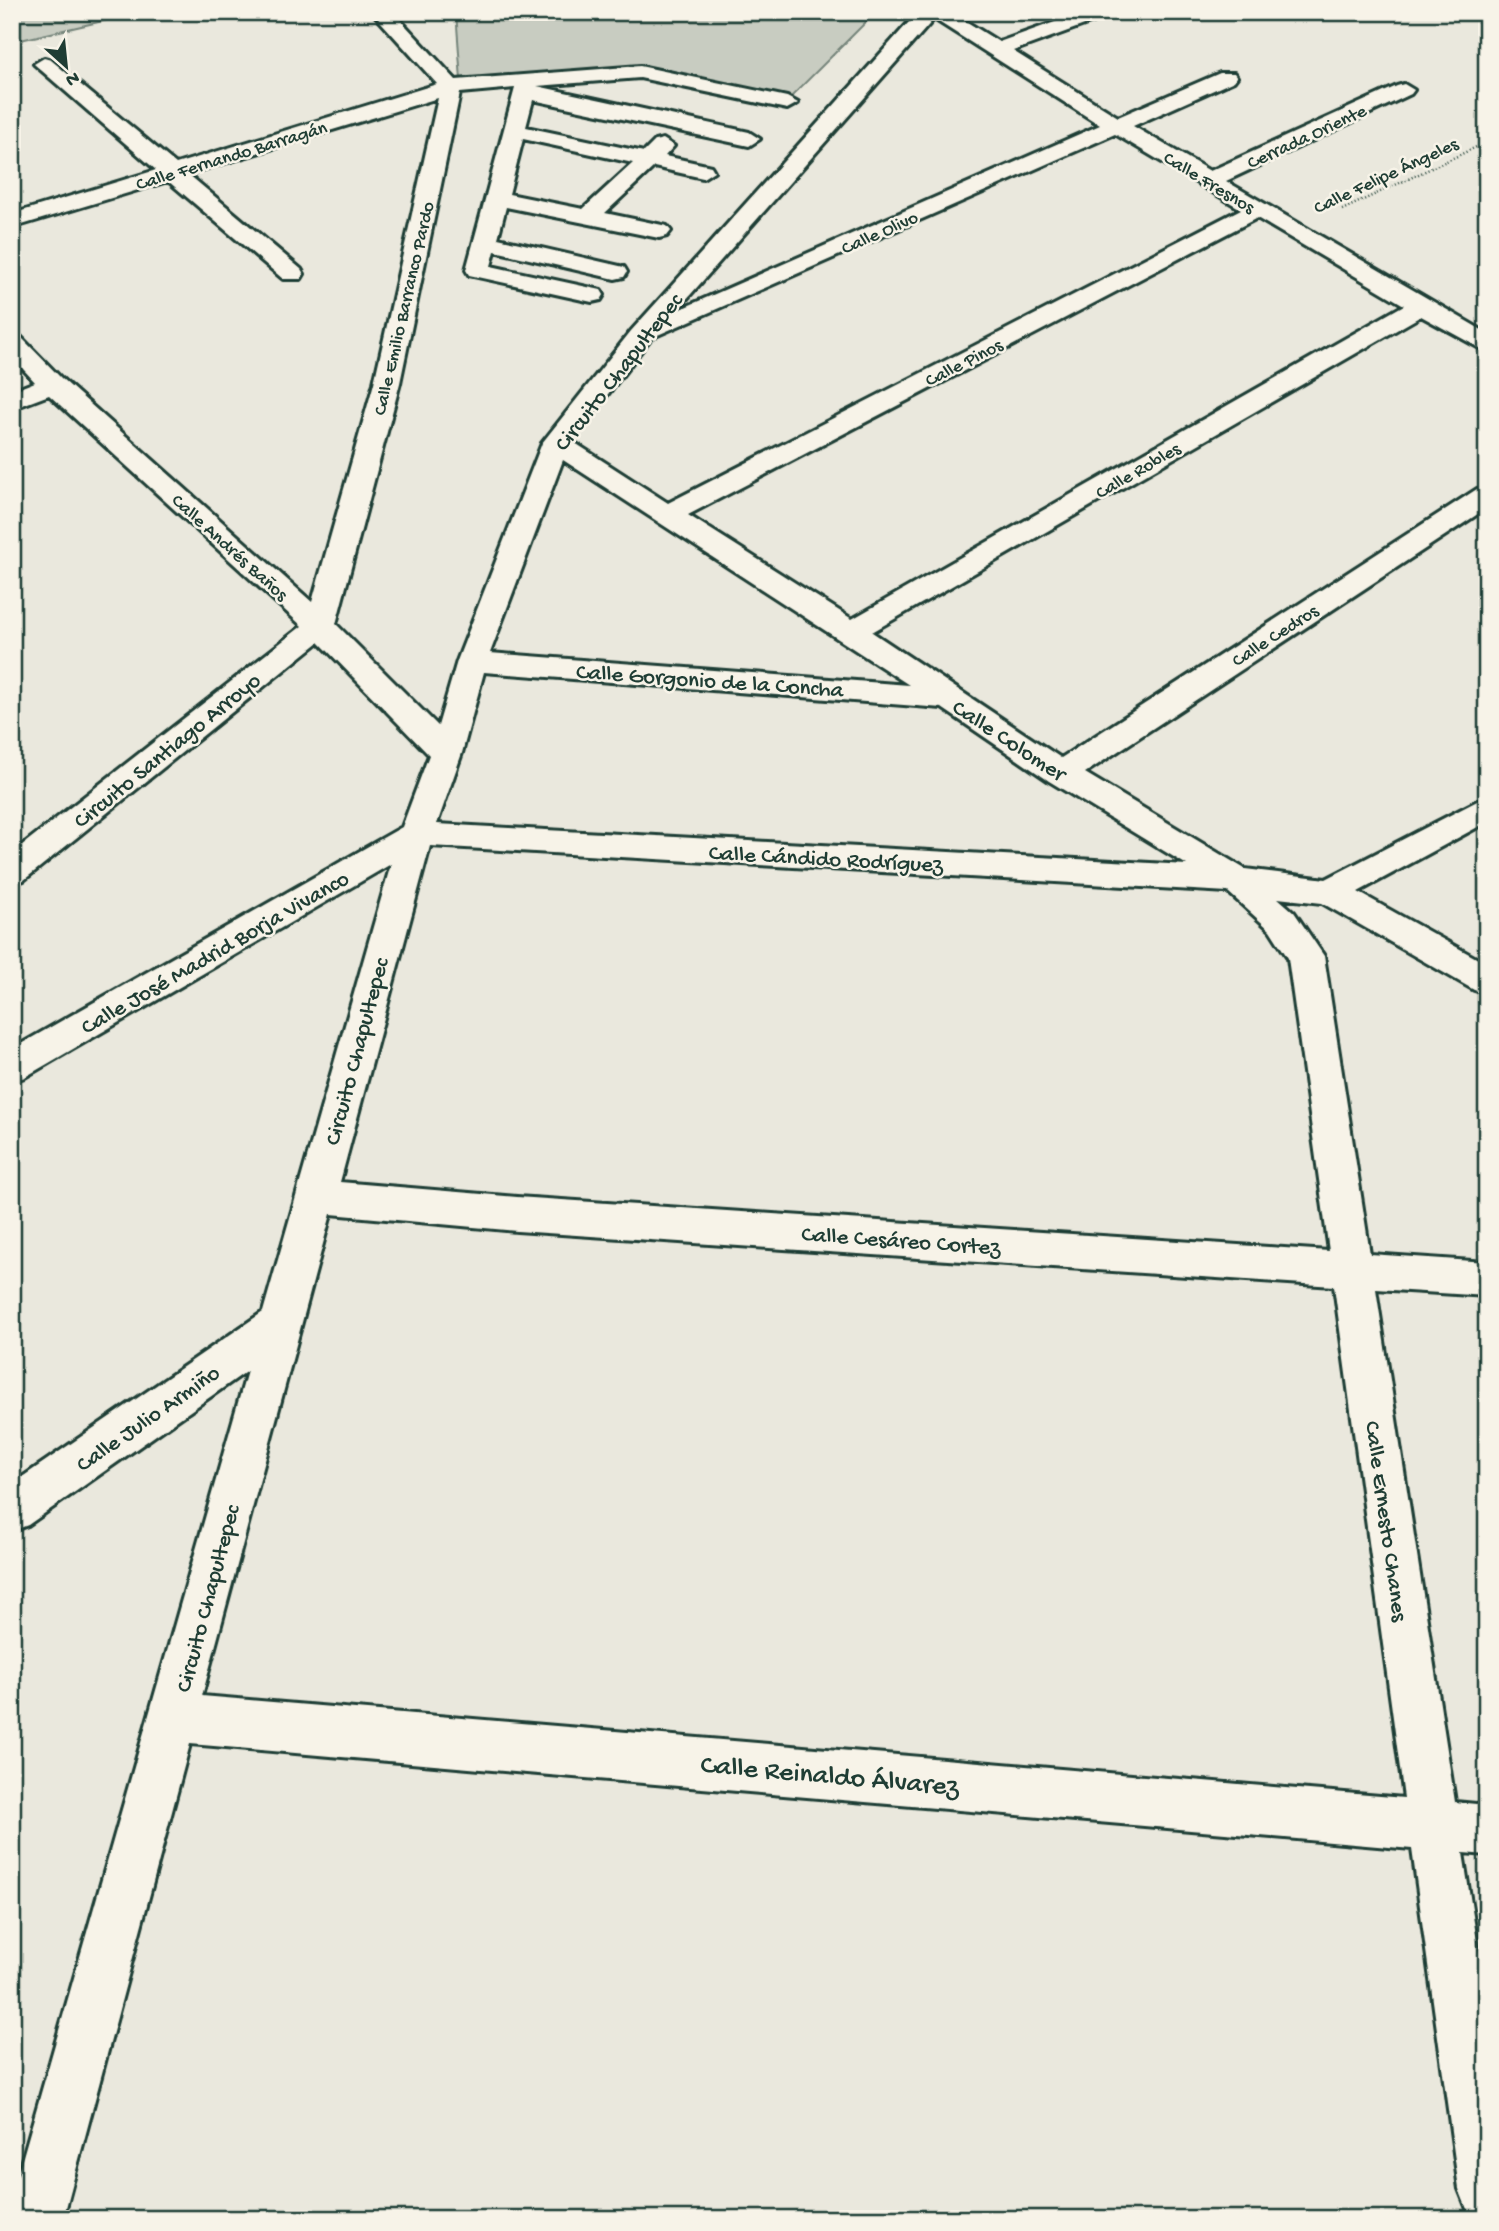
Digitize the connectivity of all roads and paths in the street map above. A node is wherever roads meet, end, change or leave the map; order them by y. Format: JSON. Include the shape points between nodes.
{"nodes":[{"id":1,"x":382,"y":12,"type":"edge"},
{"id":2,"x":929,"y":12,"type":"edge"},
{"id":3,"x":937,"y":12,"type":"edge"},
{"id":4,"x":1102,"y":12,"type":"edge"},
{"id":5,"x":996,"y":50,"type":"junction"},
{"id":6,"x":44,"y":64,"type":"dead end"},
{"id":7,"x":1227,"y":77,"type":"dead end"},
{"id":8,"x":451,"y":87,"type":"junction"},
{"id":9,"x":722,"y":89,"type":"junction"},
{"id":10,"x":1404,"y":90,"type":"dead end"},
{"id":11,"x":653,"y":96,"type":"dead end"},
{"id":12,"x":787,"y":103,"type":"dead end"},
{"id":13,"x":703,"y":107,"type":"junction"},
{"id":14,"x":519,"y":113,"type":"junction"},
{"id":15,"x":771,"y":121,"type":"dead end"},
{"id":16,"x":684,"y":125,"type":"junction"},
{"id":17,"x":1117,"y":126,"type":"junction"},
{"id":18,"x":749,"y":139,"type":"dead end"},
{"id":19,"x":667,"y":142,"type":"junction"},
{"id":20,"x":1487,"y":142,"type":"edge"},
{"id":21,"x":720,"y":153,"type":"dead end"},
{"id":22,"x":648,"y":159,"type":"junction"},
{"id":23,"x":173,"y":172,"type":"junction"},
{"id":24,"x":503,"y":174,"type":"junction"},
{"id":25,"x":630,"y":177,"type":"junction"},
{"id":26,"x":530,"y":180,"type":"dead end"},
{"id":27,"x":1209,"y":180,"type":"junction"},
{"id":28,"x":583,"y":191,"type":"dead end"},
{"id":29,"x":610,"y":196,"type":"junction"},
{"id":30,"x":634,"y":201,"type":"dead end"},
{"id":31,"x":1258,"y":209,"type":"junction"},
{"id":32,"x":588,"y":217,"type":"junction"},
{"id":33,"x":491,"y":220,"type":"junction"},
{"id":34,"x":12,"y":221,"type":"edge"},
{"id":35,"x":659,"y":231,"type":"dead end"},
{"id":36,"x":1295,"y":232,"type":"junction"},
{"id":37,"x":614,"y":245,"type":"dead end"},
{"id":38,"x":615,"y":272,"type":"dead end"},
{"id":39,"x":292,"y":275,"type":"dead end"},
{"id":40,"x":592,"y":295,"type":"dead end"},
{"id":41,"x":1422,"y":305,"type":"junction"},
{"id":42,"x":640,"y":336,"type":"junction"},
{"id":43,"x":12,"y":342,"type":"edge"},
{"id":44,"x":1487,"y":344,"type":"edge"},
{"id":45,"x":52,"y":384,"type":"junction"},
{"id":46,"x":12,"y":401,"type":"edge"},
{"id":47,"x":556,"y":443,"type":"junction"},
{"id":48,"x":1487,"y":495,"type":"edge"},
{"id":49,"x":668,"y":514,"type":"junction"},
{"id":50,"x":320,"y":626,"type":"junction"},
{"id":51,"x":851,"y":632,"type":"junction"},
{"id":52,"x":472,"y":661,"type":"junction"},
{"id":53,"x":947,"y":698,"type":"junction"},
{"id":54,"x":446,"y":753,"type":"junction"},
{"id":55,"x":1061,"y":773,"type":"junction"},
{"id":56,"x":1487,"y":807,"type":"edge"},
{"id":57,"x":416,"y":834,"type":"junction"},
{"id":58,"x":12,"y":872,"type":"edge"},
{"id":59,"x":1237,"y":880,"type":"junction"},
{"id":60,"x":1330,"y":892,"type":"junction"},
{"id":61,"x":1487,"y":981,"type":"edge"},
{"id":62,"x":12,"y":1067,"type":"edge"},
{"id":63,"x":315,"y":1196,"type":"junction"},
{"id":64,"x":1350,"y":1268,"type":"junction"},
{"id":65,"x":1487,"y":1279,"type":"edge"},
{"id":66,"x":281,"y":1323,"type":"junction"},
{"id":67,"x":12,"y":1510,"type":"edge"},
{"id":68,"x":173,"y":1718,"type":"junction"},
{"id":69,"x":1433,"y":1824,"type":"junction"},
{"id":70,"x":1487,"y":1830,"type":"edge"},
{"id":71,"x":1487,"y":2189,"type":"edge"},
{"id":72,"x":30,"y":2202,"type":"edge"}],
"edges":[{"from":1,"to":8,"type":"street"},
{"from":2,"to":42,"type":"street","name":"Circuito Chapultepec"},
{"from":3,"to":5,"type":"street","name":"Calle Fresnos"},
{"from":4,"to":5,"type":"street"},
{"from":5,"to":17,"type":"street","name":"Calle Fresnos"},
{"from":6,"to":23,"type":"street"},
{"from":7,"to":17,"type":"street","name":"Calle Olivo"},
{"from":8,"to":14,"type":"street","name":"Calle Fernando Barragán"},
{"from":8,"to":23,"type":"street","name":"Calle Fernando Barragán"},
{"from":8,"to":50,"type":"street","name":"Calle Emilio Barranco Pardo","via":[[387,383]]},
{"from":9,"to":12,"type":"street","name":"Calle Fernando Barragán"},
{"from":9,"to":13,"type":"street"},
{"from":9,"to":14,"type":"street","name":"Calle Fernando Barragán","via":[[640,72]]},
{"from":10,"to":27,"type":"street","name":"Cerrada Oriente"},
{"from":11,"to":13,"type":"street"},
{"from":13,"to":15,"type":"street"},
{"from":13,"to":16,"type":"street"},
{"from":14,"to":16,"type":"street"},
{"from":14,"to":19,"type":"street"},
{"from":14,"to":22,"type":"street"},
{"from":14,"to":24,"type":"street"},
{"from":14,"to":25,"type":"street"},
{"from":16,"to":18,"type":"street"},
{"from":16,"to":19,"type":"street"},
{"from":17,"to":27,"type":"street","name":"Calle Fresnos"},
{"from":17,"to":42,"type":"street","name":"Calle Olivo"},
{"from":19,"to":21,"type":"street"},
{"from":19,"to":22,"type":"street"},
{"from":20,"to":36,"type":"path","name":"Calle Felipe Ángeles"},
{"from":22,"to":25,"type":"street"},
{"from":22,"to":25,"type":"street","via":[[700,181]]},
{"from":23,"to":34,"type":"street","name":"Calle Fernando Barragán"},
{"from":23,"to":39,"type":"street"},
{"from":24,"to":26,"type":"street"},
{"from":24,"to":33,"type":"street"},
{"from":25,"to":29,"type":"street"},
{"from":27,"to":31,"type":"street","name":"Calle Fresnos"},
{"from":28,"to":29,"type":"street"},
{"from":29,"to":30,"type":"street"},
{"from":29,"to":32,"type":"street"},
{"from":31,"to":36,"type":"street","name":"Calle Fresnos"},
{"from":31,"to":49,"type":"street","name":"Calle Pinos"},
{"from":32,"to":33,"type":"street"},
{"from":32,"to":35,"type":"street"},
{"from":33,"to":37,"type":"street"},
{"from":33,"to":38,"type":"street"},
{"from":33,"to":40,"type":"street","via":[[478,270]]},
{"from":36,"to":41,"type":"street","name":"Calle Fresnos"},
{"from":41,"to":44,"type":"street","name":"Calle Fresnos"},
{"from":41,"to":51,"type":"street","name":"Calle Robles"},
{"from":42,"to":47,"type":"street","name":"Circuito Chapultepec"},
{"from":43,"to":45,"type":"street","name":"Calle Andrés Baños"},
{"from":45,"to":46,"type":"street"},
{"from":45,"to":50,"type":"street","name":"Calle Andrés Baños"},
{"from":47,"to":49,"type":"street","name":"Calle Colomer"},
{"from":47,"to":52,"type":"street","name":"Circuito Chapultepec"},
{"from":48,"to":55,"type":"street","name":"Calle Cedros"},
{"from":49,"to":51,"type":"street","name":"Calle Colomer"},
{"from":50,"to":54,"type":"street","name":"Calle Andrés Baños"},
{"from":50,"to":58,"type":"street","name":"Circuito Santiago Arroyo"},
{"from":51,"to":53,"type":"street","name":"Calle Colomer"},
{"from":52,"to":53,"type":"street","name":"Calle Gorgonio de la Concha"},
{"from":52,"to":54,"type":"street","name":"Circuito Chapultepec"},
{"from":53,"to":55,"type":"street","name":"Calle Colomer"},
{"from":54,"to":57,"type":"street","name":"Circuito Chapultepec"},
{"from":55,"to":59,"type":"street","name":"Calle Colomer"},
{"from":56,"to":60,"type":"street"},
{"from":57,"to":59,"type":"street","name":"Calle Cándido Rodríguez"},
{"from":57,"to":62,"type":"street","name":"Calle José Madrid Borja Vivanco"},
{"from":57,"to":63,"type":"street","name":"Circuito Chapultepec"},
{"from":59,"to":60,"type":"street","name":"Calle Colomer"},
{"from":59,"to":64,"type":"street","name":"Calle Ernesto Chanes","via":[[1282,921],[1306,956]]},
{"from":60,"to":61,"type":"street","name":"Calle Colomer"},
{"from":63,"to":64,"type":"street","name":"Calle Cesáreo Cortez"},
{"from":63,"to":66,"type":"street","name":"Circuito Chapultepec"},
{"from":64,"to":65,"type":"street","name":"Calle Cesáreo Cortez"},
{"from":64,"to":69,"type":"street","name":"Calle Ernesto Chanes"},
{"from":66,"to":67,"type":"street","name":"Calle Julio Armiño"},
{"from":66,"to":68,"type":"street","name":"Circuito Chapultepec"},
{"from":68,"to":69,"type":"street","name":"Calle Reinaldo Álvarez"},
{"from":68,"to":72,"type":"street","name":"Circuito Chapultepec"},
{"from":69,"to":70,"type":"street","name":"Calle Reinaldo Álvarez"},
{"from":69,"to":71,"type":"street","name":"Calle Ernesto Chanes"}]}
